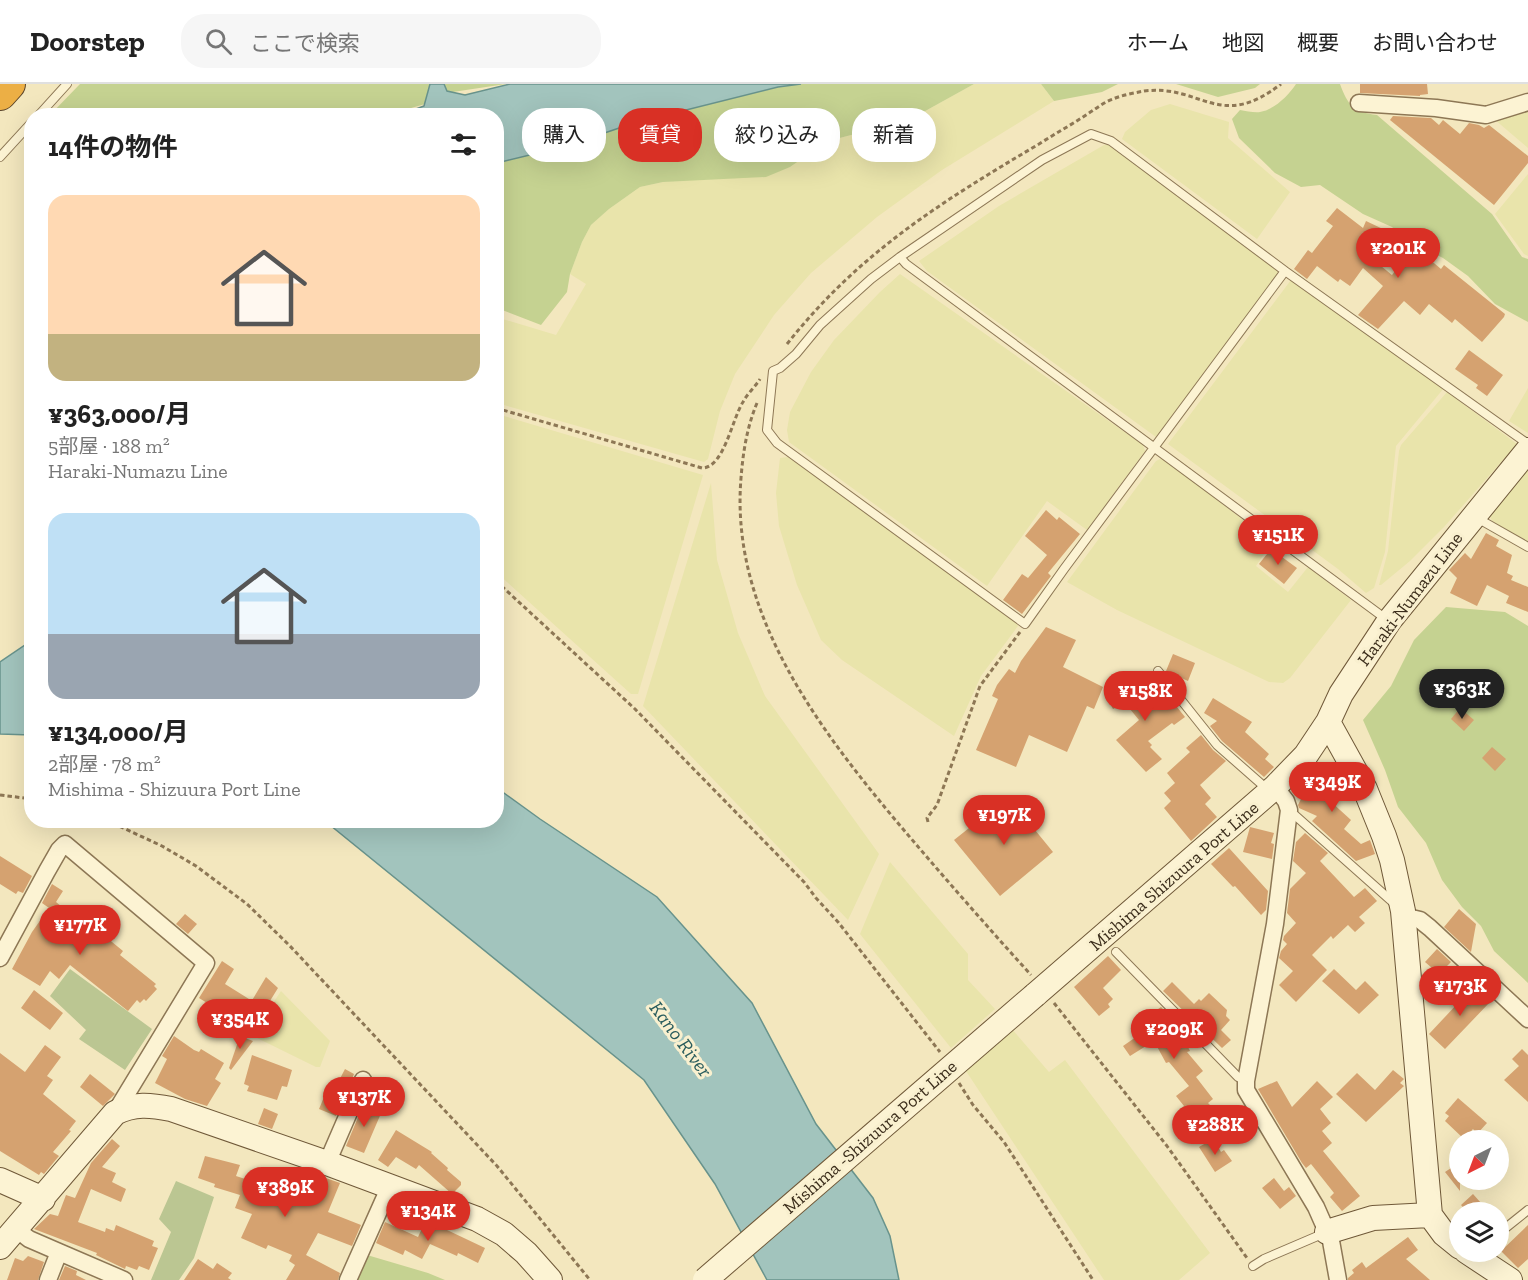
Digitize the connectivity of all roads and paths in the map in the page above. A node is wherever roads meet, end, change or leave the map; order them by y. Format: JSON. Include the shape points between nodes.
{"nodes":[{"id":1,"x":9,"y":84,"type":"edge"},
{"id":2,"x":67,"y":84,"type":"edge"},
{"id":3,"x":1281,"y":84,"type":"edge"},
{"id":4,"x":0,"y":94,"type":"edge"},
{"id":5,"x":1528,"y":102,"type":"edge"},
{"id":6,"x":1359,"y":103,"type":"dead end"},
{"id":7,"x":45,"y":108,"type":"edge"},
{"id":8,"x":24,"y":131,"type":"edge"},
{"id":9,"x":0,"y":157,"type":"edge"},
{"id":10,"x":900,"y":257,"type":"junction"},
{"id":11,"x":1285,"y":271,"type":"junction"},
{"id":12,"x":773,"y":371,"type":"junction"},
{"id":13,"x":504,"y":410,"type":"edge"},
{"id":14,"x":1155,"y":448,"type":"junction"},
{"id":15,"x":1527,"y":453,"type":"edge"},
{"id":16,"x":1474,"y":516,"type":"junction"},
{"id":17,"x":1528,"y":546,"type":"edge"},
{"id":18,"x":504,"y":588,"type":"edge"},
{"id":19,"x":1389,"y":621,"type":"junction"},
{"id":20,"x":1025,"y":624,"type":"junction"},
{"id":21,"x":1158,"y":671,"type":"dead end"},
{"id":22,"x":1328,"y":722,"type":"junction"},
{"id":23,"x":1272,"y":789,"type":"junction"},
{"id":24,"x":0,"y":795,"type":"edge"},
{"id":25,"x":24,"y":798,"type":"edge"},
{"id":26,"x":1289,"y":810,"type":"junction"},
{"id":27,"x":928,"y":822,"type":"dead end"},
{"id":28,"x":123,"y":828,"type":"edge"},
{"id":29,"x":1403,"y":913,"type":"junction"},
{"id":30,"x":4,"y":941,"type":"edge"},
{"id":31,"x":1116,"y":952,"type":"dead end"},
{"id":32,"x":0,"y":958,"type":"edge"},
{"id":33,"x":1040,"y":991,"type":"junction"},
{"id":34,"x":1528,"y":1019,"type":"edge"},
{"id":35,"x":942,"y":1056,"type":"dead end"},
{"id":36,"x":955,"y":1076,"type":"dead end"},
{"id":37,"x":363,"y":1080,"type":"dead end"},
{"id":38,"x":1246,"y":1081,"type":"junction"},
{"id":39,"x":115,"y":1113,"type":"junction"},
{"id":40,"x":327,"y":1163,"type":"junction"},
{"id":41,"x":0,"y":1179,"type":"edge"},
{"id":42,"x":390,"y":1186,"type":"junction"},
{"id":43,"x":43,"y":1199,"type":"junction"},
{"id":44,"x":1528,"y":1210,"type":"edge"},
{"id":45,"x":1430,"y":1215,"type":"junction"},
{"id":46,"x":1509,"y":1225,"type":"edge"},
{"id":47,"x":16,"y":1229,"type":"junction"},
{"id":48,"x":1327,"y":1232,"type":"junction"},
{"id":49,"x":1449,"y":1237,"type":"edge"},
{"id":50,"x":0,"y":1247,"type":"edge"},
{"id":51,"x":59,"y":1252,"type":"junction"},
{"id":52,"x":1485,"y":1262,"type":"edge"},
{"id":53,"x":1253,"y":1266,"type":"joint"},
{"id":54,"x":48,"y":1280,"type":"edge"},
{"id":55,"x":124,"y":1280,"type":"edge"},
{"id":56,"x":348,"y":1280,"type":"edge"},
{"id":57,"x":550,"y":1280,"type":"edge"},
{"id":58,"x":590,"y":1280,"type":"edge"},
{"id":59,"x":705,"y":1280,"type":"edge"},
{"id":60,"x":1093,"y":1280,"type":"edge"},
{"id":61,"x":1338,"y":1280,"type":"edge"},
{"id":62,"x":1510,"y":1280,"type":"edge"}],
"edges":[{"from":1,"to":4,"type":"highway"},
{"from":2,"to":7,"type":"lane"},
{"from":3,"to":12,"type":"path","via":[[1261,98],[1237,105],[1158,88],[1102,104],[964,189],[884,246],[813,312],[787,344]]},
{"from":5,"to":6,"type":"street","via":[[1486,115]]},
{"from":8,"to":9,"type":"lane"},
{"from":10,"to":11,"type":"lane","via":[[1034,166],[1091,134],[1111,141]]},
{"from":10,"to":12,"type":"lane","via":[[820,325],[780,369]]},
{"from":10,"to":14,"type":"lane"},
{"from":11,"to":14,"type":"lane"},
{"from":11,"to":15,"type":"lane"},
{"from":12,"to":13,"type":"path","via":[[742,402],[717,461],[709,468]]},
{"from":12,"to":20,"type":"lane","via":[[767,430],[777,443]]},
{"from":12,"to":33,"type":"path","via":[[747,431],[739,519],[751,580],[773,640],[805,700],[866,786]]},
{"from":14,"to":19,"type":"lane"},
{"from":14,"to":20,"type":"lane"},
{"from":15,"to":16,"type":"main road","name":"Haraki-Numazu Line"},
{"from":16,"to":17,"type":"lane"},
{"from":16,"to":19,"type":"main road","name":"Haraki-Numazu Line"},
{"from":18,"to":35,"type":"path","via":[[635,709],[804,882]]},
{"from":19,"to":22,"type":"main road","name":"Haraki-Numazu Line","via":[[1341,694]]},
{"from":20,"to":27,"type":"path","via":[[980,686]]},
{"from":21,"to":23,"type":"lane","via":[[1217,745]]},
{"from":22,"to":23,"type":"main road","name":"Mishima Shizuura Port Line","via":[[1306,755]]},
{"from":22,"to":29,"type":"main road","via":[[1365,789],[1384,836]]},
{"from":23,"to":26,"type":"street","via":[[1286,801]]},
{"from":23,"to":33,"type":"main road","name":"Mishima Shizuura Port Line"},
{"from":24,"to":25,"type":"path"},
{"from":26,"to":29,"type":"lane"},
{"from":26,"to":38,"type":"street","via":[[1275,924]]},
{"from":28,"to":58,"type":"path","via":[[196,866],[247,904],[497,1166]]},
{"from":29,"to":34,"type":"street","via":[[1430,928]]},
{"from":29,"to":45,"type":"main road"},
{"from":30,"to":32,"type":"street"},
{"from":30,"to":39,"type":"street","via":[[65,844],[206,963]]},
{"from":31,"to":38,"type":"lane"},
{"from":33,"to":53,"type":"path","via":[[1167,1146]]},
{"from":33,"to":59,"type":"main road","name":"Mishima -Shizuura Port Line","bridge":true},
{"from":36,"to":60,"type":"path","via":[[1004,1142]]},
{"from":37,"to":40,"type":"street"},
{"from":38,"to":48,"type":"street","via":[[1252,1101],[1299,1177]]},
{"from":39,"to":40,"type":"main road","via":[[138,1106],[171,1109]]},
{"from":39,"to":43,"type":"main road"},
{"from":40,"to":42,"type":"main road"},
{"from":41,"to":43,"type":"main road"},
{"from":42,"to":56,"type":"street"},
{"from":42,"to":57,"type":"main road","via":[[477,1219],[504,1234]]},
{"from":43,"to":47,"type":"main road"},
{"from":44,"to":46,"type":"lane"},
{"from":45,"to":48,"type":"main road","via":[[1373,1218]]},
{"from":45,"to":49,"type":"main road"},
{"from":47,"to":50,"type":"main road"},
{"from":47,"to":51,"type":"street"},
{"from":48,"to":53,"type":"lane"},
{"from":48,"to":61,"type":"street"},
{"from":51,"to":54,"type":"street"},
{"from":51,"to":55,"type":"street"},
{"from":52,"to":62,"type":"main road"}]}
